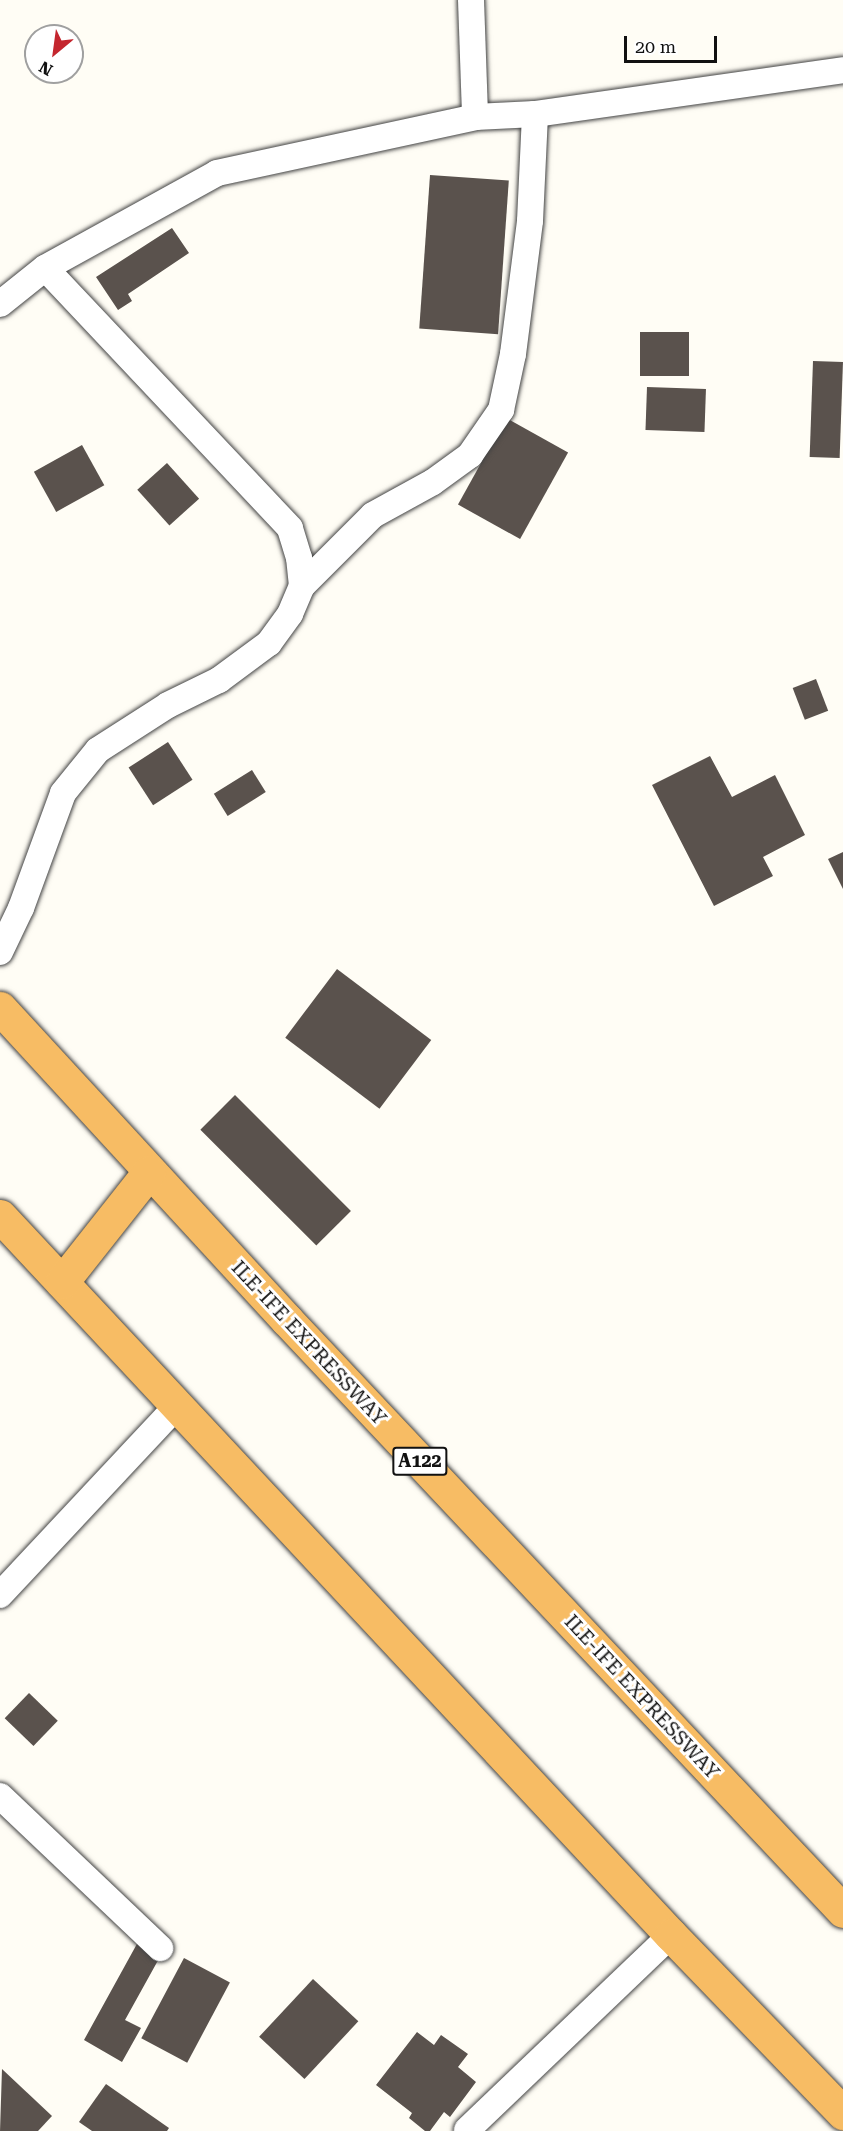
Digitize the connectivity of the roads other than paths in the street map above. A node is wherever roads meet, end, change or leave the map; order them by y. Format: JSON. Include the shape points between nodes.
{"nodes":[{"id":1,"x":471,"y":0,"type":"edge"},
{"id":2,"x":843,"y":70,"type":"edge"},
{"id":3,"x":535,"y":114,"type":"junction"},
{"id":4,"x":475,"y":117,"type":"junction"},
{"id":5,"x":45,"y":268,"type":"junction"},
{"id":6,"x":0,"y":304,"type":"edge"},
{"id":7,"x":302,"y":586,"type":"junction"},
{"id":8,"x":0,"y":952,"type":"edge"},
{"id":9,"x":0,"y":1008,"type":"edge"},
{"id":10,"x":149,"y":1172,"type":"junction"},
{"id":11,"x":0,"y":1216,"type":"edge"},
{"id":12,"x":62,"y":1282,"type":"junction"},
{"id":13,"x":178,"y":1405,"type":"junction"},
{"id":14,"x":0,"y":1595,"type":"edge"},
{"id":15,"x":0,"y":1796,"type":"edge"},
{"id":16,"x":843,"y":1911,"type":"edge"},
{"id":17,"x":671,"y":1935,"type":"junction"},
{"id":18,"x":160,"y":1948,"type":"dead end"},
{"id":19,"x":839,"y":2099,"type":"edge"},
{"id":20,"x":467,"y":2130,"type":"edge"}],
"edges":[{"from":1,"to":4,"type":"street"},
{"from":2,"to":3,"type":"street"},
{"from":3,"to":4,"type":"street"},
{"from":3,"to":7,"type":"street","via":[[530,221],[513,354],[501,411],[470,455],[433,482],[373,515]]},
{"from":4,"to":5,"type":"street","via":[[217,173]]},
{"from":5,"to":6,"type":"street"},
{"from":5,"to":7,"type":"street","via":[[290,528]]},
{"from":7,"to":8,"type":"street","via":[[290,614],[269,643],[219,680],[168,705],[91,758],[63,793],[21,908]]},
{"from":9,"to":10,"type":"highway","name":"ILE-IFE EXPRESSWAY","number":"A122"},
{"from":10,"to":12,"type":"highway"},
{"from":10,"to":16,"type":"highway","name":"ILE-IFE EXPRESSWAY","number":"A122"},
{"from":11,"to":12,"type":"highway"},
{"from":12,"to":13,"type":"highway"},
{"from":13,"to":14,"type":"street"},
{"from":13,"to":17,"type":"highway"},
{"from":15,"to":18,"type":"street"},
{"from":17,"to":19,"type":"highway"},
{"from":17,"to":20,"type":"street"}]}
